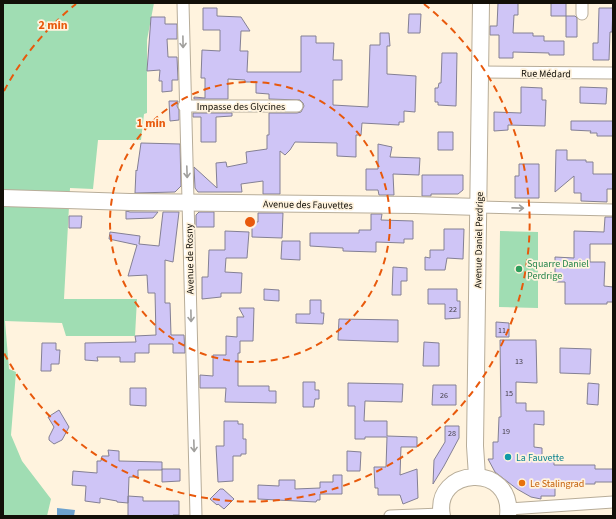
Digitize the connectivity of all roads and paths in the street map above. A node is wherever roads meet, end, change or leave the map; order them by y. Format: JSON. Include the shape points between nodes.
{"nodes":[{"id":1,"x":182,"y":3,"type":"edge"},
{"id":2,"x":481,"y":3,"type":"edge"},
{"id":3,"x":480,"y":72,"type":"junction"},
{"id":4,"x":613,"y":73,"type":"edge"},
{"id":5,"x":184,"y":106,"type":"junction"},
{"id":6,"x":297,"y":106,"type":"dead end"},
{"id":7,"x":3,"y":198,"type":"edge"},
{"id":8,"x":188,"y":203,"type":"junction"},
{"id":9,"x":479,"y":207,"type":"junction"},
{"id":10,"x":613,"y":210,"type":"edge"},
{"id":11,"x":477,"y":476,"type":"junction"},
{"id":12,"x":613,"y":502,"type":"edge"},
{"id":13,"x":508,"y":512,"type":"edge"},
{"id":14,"x":442,"y":515,"type":"edge"},
{"id":15,"x":196,"y":516,"type":"edge"},
{"id":16,"x":390,"y":516,"type":"edge"}],
"edges":[{"from":1,"to":5,"type":"street","name":"Avenue de Rosny","one_way":true},
{"from":2,"to":3,"type":"street","name":"Avenue Daniel Perdrige"},
{"from":3,"to":4,"type":"street","name":"Rue Médard"},
{"from":3,"to":9,"type":"street","name":"Avenue Daniel Perdrige"},
{"from":5,"to":6,"type":"street","name":"Impasse des Glycines"},
{"from":5,"to":8,"type":"street","name":"Avenue de Rosny","one_way":true},
{"from":7,"to":8,"type":"street","name":"Avenue des Fauvettes"},
{"from":8,"to":9,"type":"street","name":"Avenue des Fauvettes"},
{"from":8,"to":15,"type":"street","name":"Avenue de Rosny","one_way":true},
{"from":9,"to":10,"type":"street","name":"Avenue des Fauvettes","one_way":true},
{"from":9,"to":11,"type":"street","name":"Avenue Daniel Perdrige","via":[[475,446]]},
{"from":11,"to":13,"type":"street","via":[[489,479],[499,486],[506,496]]},
{"from":11,"to":14,"type":"street","via":[[463,478],[448,490],[441,505]]},
{"from":12,"to":13,"type":"street"},
{"from":14,"to":16,"type":"street"}]}
